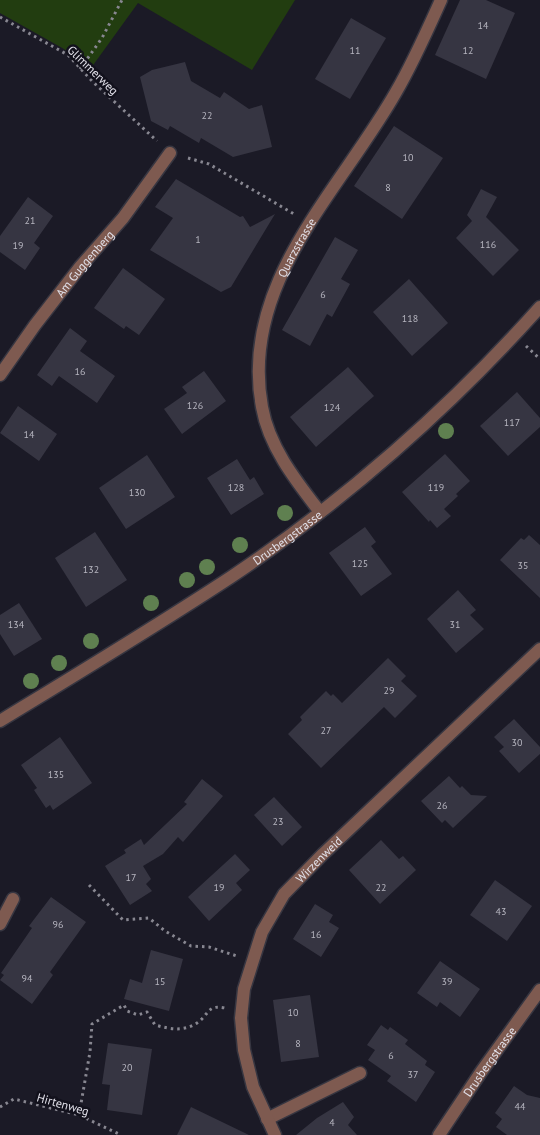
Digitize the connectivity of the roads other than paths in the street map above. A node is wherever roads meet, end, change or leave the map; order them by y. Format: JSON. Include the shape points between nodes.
{"nodes":[{"id":1,"x":440,"y":0,"type":"edge"},
{"id":2,"x":170,"y":153,"type":"dead end"},
{"id":3,"x":540,"y":307,"type":"edge"},
{"id":4,"x":0,"y":375,"type":"edge"},
{"id":5,"x":320,"y":512,"type":"junction"},
{"id":6,"x":540,"y":650,"type":"edge"},
{"id":7,"x":0,"y":721,"type":"edge"},
{"id":8,"x":14,"y":899,"type":"dead end"},
{"id":9,"x":0,"y":924,"type":"edge"},
{"id":10,"x":540,"y":990,"type":"edge"},
{"id":11,"x":360,"y":1073,"type":"dead end"},
{"id":12,"x":267,"y":1119,"type":"junction"},
{"id":13,"x":275,"y":1135,"type":"edge"},
{"id":14,"x":439,"y":1135,"type":"edge"}],
"edges":[{"from":1,"to":5,"type":"street","name":"Quarzstrasse","via":[[424,40],[396,93],[289,256],[264,324],[259,384],[270,436]]},
{"from":2,"to":4,"type":"street","name":"Am Guggenberg","via":[[123,218],[35,325]]},
{"from":3,"to":5,"type":"street","name":"Drusbergstrasse","via":[[433,418]]},
{"from":5,"to":7,"type":"street","name":"Drusbergstrasse","via":[[232,577]]},
{"from":6,"to":12,"type":"street","name":"Wirzenweid","via":[[284,894],[262,932],[244,990],[240,1018],[253,1087]]},
{"from":8,"to":9,"type":"street"},
{"from":10,"to":14,"type":"street","name":"Drusbergstrasse"},
{"from":11,"to":12,"type":"street"},
{"from":12,"to":13,"type":"street","name":"Wirzenweid"}]}
